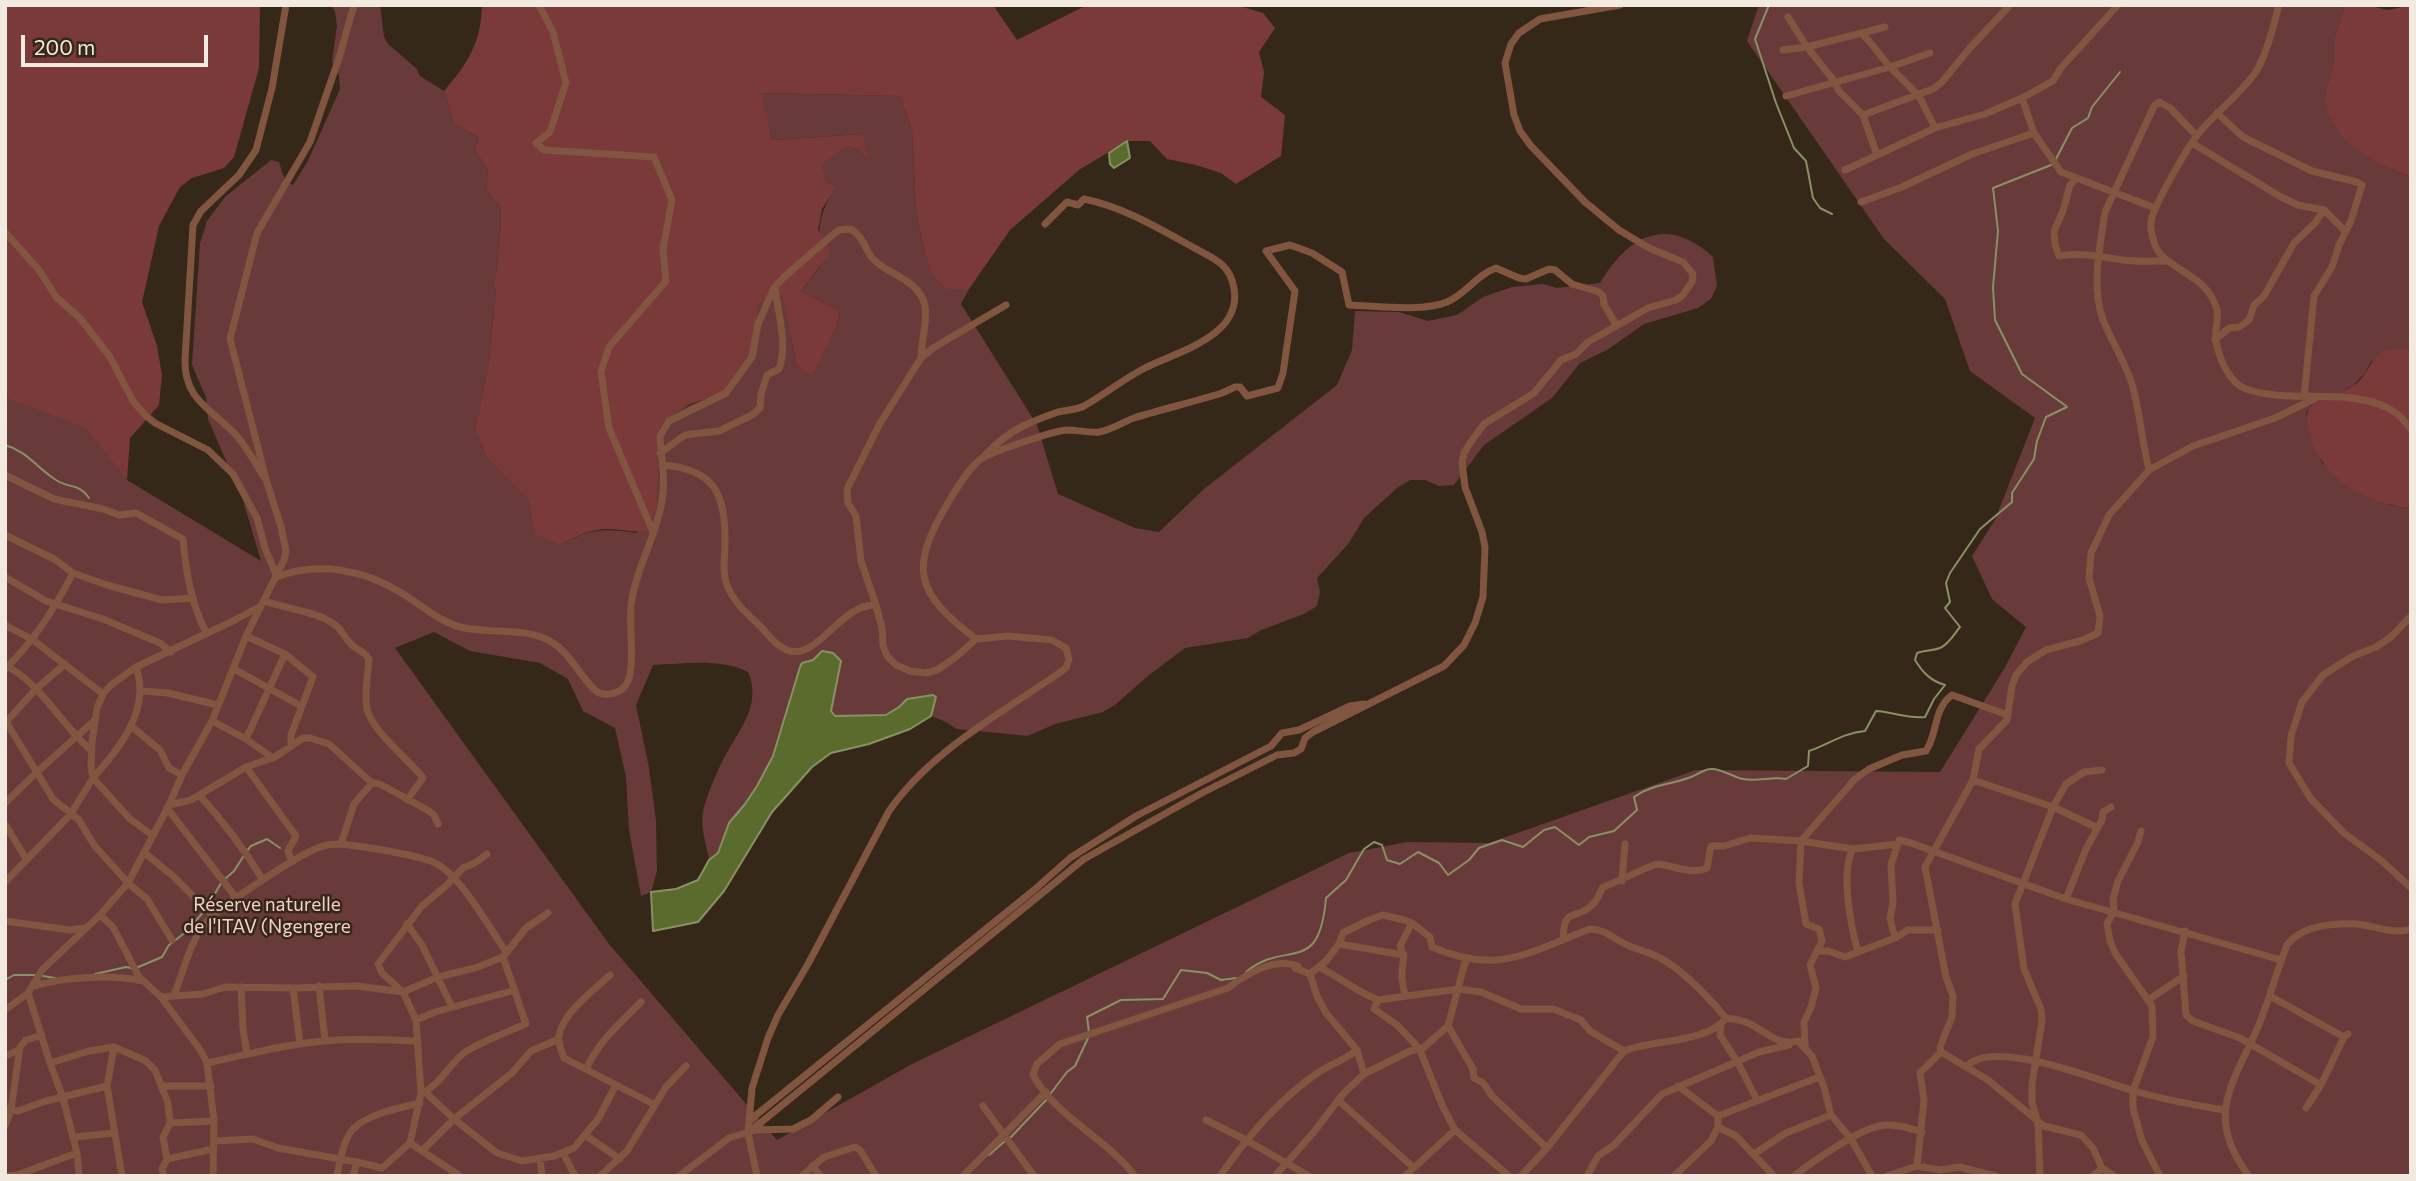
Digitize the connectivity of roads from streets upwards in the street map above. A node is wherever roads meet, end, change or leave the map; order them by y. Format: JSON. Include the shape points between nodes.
{"nodes":[{"id":1,"x":286,"y":5,"type":"edge"},
{"id":2,"x":354,"y":5,"type":"edge"},
{"id":3,"x":539,"y":5,"type":"edge"},
{"id":4,"x":1620,"y":5,"type":"edge"},
{"id":5,"x":2010,"y":5,"type":"edge"},
{"id":6,"x":2118,"y":5,"type":"edge"},
{"id":7,"x":2279,"y":5,"type":"edge"},
{"id":8,"x":1788,"y":17,"type":"dead end"},
{"id":9,"x":1885,"y":27,"type":"dead end"},
{"id":10,"x":1864,"y":34,"type":"junction"},
{"id":11,"x":1807,"y":47,"type":"junction"},
{"id":12,"x":1783,"y":50,"type":"dead end"},
{"id":13,"x":1930,"y":52,"type":"dead end"},
{"id":14,"x":1890,"y":67,"type":"junction"},
{"id":15,"x":1835,"y":82,"type":"junction"},
{"id":16,"x":1786,"y":96,"type":"dead end"},
{"id":17,"x":1919,"y":96,"type":"junction"},
{"id":18,"x":2022,"y":98,"type":"junction"},
{"id":19,"x":2217,"y":113,"type":"junction"},
{"id":20,"x":1863,"y":115,"type":"junction"},
{"id":21,"x":1935,"y":128,"type":"junction"},
{"id":22,"x":2034,"y":133,"type":"junction"},
{"id":23,"x":2196,"y":135,"type":"junction"},
{"id":24,"x":2192,"y":143,"type":"junction"},
{"id":25,"x":1877,"y":155,"type":"junction"},
{"id":26,"x":1845,"y":170,"type":"dead end"},
{"id":27,"x":2076,"y":179,"type":"junction"},
{"id":28,"x":2115,"y":193,"type":"junction"},
{"id":29,"x":1861,"y":202,"type":"dead end"},
{"id":30,"x":2155,"y":208,"type":"junction"},
{"id":31,"x":2324,"y":210,"type":"junction"},
{"id":32,"x":1045,"y":224,"type":"dead end"},
{"id":33,"x":2345,"y":231,"type":"junction"},
{"id":34,"x":5,"y":232,"type":"edge"},
{"id":35,"x":2099,"y":256,"type":"junction"},
{"id":36,"x":2169,"y":261,"type":"junction"},
{"id":37,"x":775,"y":288,"type":"junction"},
{"id":38,"x":1006,"y":305,"type":"dead end"},
{"id":39,"x":1616,"y":325,"type":"junction"},
{"id":40,"x":2215,"y":340,"type":"junction"},
{"id":41,"x":921,"y":358,"type":"junction"},
{"id":42,"x":2304,"y":397,"type":"junction"},
{"id":43,"x":2316,"y":398,"type":"junction"},
{"id":44,"x":2411,"y":429,"type":"edge"},
{"id":45,"x":660,"y":453,"type":"junction"},
{"id":46,"x":982,"y":458,"type":"junction"},
{"id":47,"x":662,"y":465,"type":"junction"},
{"id":48,"x":2149,"y":470,"type":"junction"},
{"id":49,"x":5,"y":475,"type":"edge"},
{"id":50,"x":266,"y":479,"type":"junction"},
{"id":51,"x":653,"y":532,"type":"junction"},
{"id":52,"x":5,"y":535,"type":"edge"},
{"id":53,"x":284,"y":560,"type":"junction"},
{"id":54,"x":293,"y":570,"type":"junction"},
{"id":55,"x":73,"y":573,"type":"junction"},
{"id":56,"x":5,"y":577,"type":"edge"},
{"id":57,"x":277,"y":577,"type":"junction"},
{"id":58,"x":193,"y":598,"type":"junction"},
{"id":59,"x":263,"y":603,"type":"junction"},
{"id":60,"x":56,"y":605,"type":"junction"},
{"id":61,"x":876,"y":605,"type":"junction"},
{"id":62,"x":2411,"y":616,"type":"edge"},
{"id":63,"x":5,"y":625,"type":"edge"},
{"id":64,"x":207,"y":634,"type":"junction"},
{"id":65,"x":246,"y":636,"type":"junction"},
{"id":66,"x":976,"y":639,"type":"junction"},
{"id":67,"x":33,"y":640,"type":"junction"},
{"id":68,"x":171,"y":652,"type":"junction"},
{"id":69,"x":285,"y":654,"type":"junction"},
{"id":70,"x":65,"y":664,"type":"junction"},
{"id":71,"x":6,"y":667,"type":"edge"},
{"id":72,"x":136,"y":667,"type":"junction"},
{"id":73,"x":234,"y":669,"type":"junction"},
{"id":74,"x":36,"y":689,"type":"junction"},
{"id":75,"x":268,"y":689,"type":"junction"},
{"id":76,"x":142,"y":691,"type":"junction"},
{"id":77,"x":103,"y":694,"type":"junction"},
{"id":78,"x":1365,"y":704,"type":"junction"},
{"id":79,"x":218,"y":705,"type":"junction"},
{"id":80,"x":301,"y":706,"type":"junction"},
{"id":81,"x":2008,"y":715,"type":"junction"},
{"id":82,"x":95,"y":720,"type":"junction"},
{"id":83,"x":6,"y":721,"type":"edge"},
{"id":84,"x":212,"y":721,"type":"junction"},
{"id":85,"x":131,"y":726,"type":"junction"},
{"id":86,"x":1299,"y":730,"type":"junction"},
{"id":87,"x":75,"y":737,"type":"junction"},
{"id":88,"x":1305,"y":738,"type":"junction"},
{"id":89,"x":246,"y":739,"type":"junction"},
{"id":90,"x":291,"y":745,"type":"junction"},
{"id":91,"x":1271,"y":746,"type":"junction"},
{"id":92,"x":92,"y":751,"type":"junction"},
{"id":93,"x":1277,"y":755,"type":"junction"},
{"id":94,"x":273,"y":758,"type":"junction"},
{"id":95,"x":246,"y":767,"type":"junction"},
{"id":96,"x":2102,"y":770,"type":"dead end"},
{"id":97,"x":37,"y":772,"type":"junction"},
{"id":98,"x":182,"y":775,"type":"junction"},
{"id":99,"x":93,"y":778,"type":"junction"},
{"id":100,"x":1973,"y":780,"type":"junction"},
{"id":101,"x":372,"y":783,"type":"junction"},
{"id":102,"x":199,"y":795,"type":"junction"},
{"id":103,"x":407,"y":800,"type":"junction"},
{"id":104,"x":5,"y":803,"type":"edge"},
{"id":105,"x":168,"y":806,"type":"junction"},
{"id":106,"x":2053,"y":807,"type":"junction"},
{"id":107,"x":2110,"y":807,"type":"dead end"},
{"id":108,"x":70,"y":816,"type":"junction"},
{"id":109,"x":5,"y":824,"type":"edge"},
{"id":110,"x":438,"y":824,"type":"dead end"},
{"id":111,"x":2098,"y":828,"type":"junction"},
{"id":112,"x":2141,"y":831,"type":"dead end"},
{"id":113,"x":152,"y":835,"type":"junction"},
{"id":114,"x":1801,"y":841,"type":"junction"},
{"id":115,"x":341,"y":844,"type":"junction"},
{"id":116,"x":1626,"y":844,"type":"dead end"},
{"id":117,"x":1898,"y":844,"type":"junction"},
{"id":118,"x":1853,"y":849,"type":"junction"},
{"id":119,"x":1935,"y":852,"type":"junction"},
{"id":120,"x":145,"y":853,"type":"junction"},
{"id":121,"x":487,"y":854,"type":"dead end"},
{"id":122,"x":26,"y":859,"type":"junction"},
{"id":123,"x":292,"y":862,"type":"junction"},
{"id":124,"x":454,"y":877,"type":"junction"},
{"id":125,"x":263,"y":880,"type":"junction"},
{"id":126,"x":1622,"y":881,"type":"junction"},
{"id":127,"x":5,"y":882,"type":"edge"},
{"id":128,"x":128,"y":883,"type":"junction"},
{"id":129,"x":2024,"y":884,"type":"junction"},
{"id":130,"x":2411,"y":888,"type":"edge"},
{"id":131,"x":237,"y":899,"type":"junction"},
{"id":132,"x":2066,"y":899,"type":"junction"},
{"id":133,"x":2114,"y":911,"type":"junction"},
{"id":134,"x":211,"y":913,"type":"junction"},
{"id":135,"x":548,"y":913,"type":"dead end"},
{"id":136,"x":100,"y":915,"type":"junction"},
{"id":137,"x":5,"y":921,"type":"edge"},
{"id":138,"x":1412,"y":923,"type":"junction"},
{"id":139,"x":407,"y":924,"type":"junction"},
{"id":140,"x":86,"y":928,"type":"junction"},
{"id":141,"x":2411,"y":929,"type":"edge"},
{"id":142,"x":1938,"y":930,"type":"junction"},
{"id":143,"x":2185,"y":932,"type":"junction"},
{"id":144,"x":1895,"y":938,"type":"junction"},
{"id":145,"x":1563,"y":939,"type":"junction"},
{"id":146,"x":172,"y":940,"type":"dead end"},
{"id":147,"x":1339,"y":944,"type":"junction"},
{"id":148,"x":1818,"y":951,"type":"junction"},
{"id":149,"x":1858,"y":952,"type":"junction"},
{"id":150,"x":504,"y":954,"type":"junction"},
{"id":151,"x":1404,"y":955,"type":"junction"},
{"id":152,"x":1467,"y":959,"type":"junction"},
{"id":153,"x":2281,"y":960,"type":"junction"},
{"id":154,"x":1320,"y":967,"type":"junction"},
{"id":155,"x":1310,"y":974,"type":"junction"},
{"id":156,"x":610,"y":975,"type":"dead end"},
{"id":157,"x":438,"y":976,"type":"junction"},
{"id":158,"x":2184,"y":976,"type":"junction"},
{"id":159,"x":143,"y":981,"type":"junction"},
{"id":160,"x":33,"y":986,"type":"junction"},
{"id":161,"x":319,"y":986,"type":"junction"},
{"id":162,"x":241,"y":987,"type":"junction"},
{"id":163,"x":293,"y":988,"type":"junction"},
{"id":164,"x":1458,"y":989,"type":"junction"},
{"id":165,"x":515,"y":990,"type":"junction"},
{"id":166,"x":403,"y":992,"type":"junction"},
{"id":167,"x":174,"y":995,"type":"junction"},
{"id":168,"x":1405,"y":995,"type":"junction"},
{"id":169,"x":2270,"y":996,"type":"junction"},
{"id":170,"x":162,"y":997,"type":"junction"},
{"id":171,"x":1378,"y":1000,"type":"junction"},
{"id":172,"x":2148,"y":1000,"type":"junction"},
{"id":173,"x":640,"y":1002,"type":"dead end"},
{"id":174,"x":452,"y":1007,"type":"junction"},
{"id":175,"x":5,"y":1010,"type":"edge"},
{"id":176,"x":416,"y":1020,"type":"junction"},
{"id":177,"x":1723,"y":1021,"type":"junction"},
{"id":178,"x":1448,"y":1026,"type":"junction"},
{"id":179,"x":42,"y":1035,"type":"junction"},
{"id":180,"x":326,"y":1040,"type":"junction"},
{"id":181,"x":559,"y":1040,"type":"junction"},
{"id":182,"x":418,"y":1041,"type":"junction"},
{"id":183,"x":300,"y":1044,"type":"junction"},
{"id":184,"x":1790,"y":1044,"type":"junction"},
{"id":185,"x":2250,"y":1044,"type":"junction"},
{"id":186,"x":114,"y":1046,"type":"junction"},
{"id":187,"x":1805,"y":1047,"type":"junction"},
{"id":188,"x":1419,"y":1048,"type":"junction"},
{"id":189,"x":19,"y":1050,"type":"junction"},
{"id":190,"x":1357,"y":1051,"type":"junction"},
{"id":191,"x":1624,"y":1051,"type":"junction"},
{"id":192,"x":1941,"y":1052,"type":"junction"},
{"id":193,"x":247,"y":1054,"type":"junction"},
{"id":194,"x":5,"y":1056,"type":"edge"},
{"id":195,"x":2037,"y":1060,"type":"junction"},
{"id":196,"x":50,"y":1063,"type":"junction"},
{"id":197,"x":207,"y":1063,"type":"junction"},
{"id":198,"x":1738,"y":1063,"type":"junction"},
{"id":199,"x":686,"y":1066,"type":"dead end"},
{"id":200,"x":1965,"y":1067,"type":"junction"},
{"id":201,"x":586,"y":1069,"type":"junction"},
{"id":202,"x":1364,"y":1073,"type":"junction"},
{"id":203,"x":1819,"y":1077,"type":"junction"},
{"id":204,"x":616,"y":1085,"type":"junction"},
{"id":205,"x":2321,"y":1085,"type":"junction"},
{"id":206,"x":107,"y":1086,"type":"junction"},
{"id":207,"x":162,"y":1086,"type":"junction"},
{"id":208,"x":211,"y":1086,"type":"junction"},
{"id":209,"x":1678,"y":1086,"type":"junction"},
{"id":210,"x":2133,"y":1091,"type":"junction"},
{"id":211,"x":423,"y":1093,"type":"junction"},
{"id":212,"x":1048,"y":1095,"type":"junction"},
{"id":213,"x":838,"y":1097,"type":"dead end"},
{"id":214,"x":63,"y":1098,"type":"junction"},
{"id":215,"x":1338,"y":1100,"type":"junction"},
{"id":216,"x":1757,"y":1100,"type":"junction"},
{"id":217,"x":420,"y":1103,"type":"junction"},
{"id":218,"x":655,"y":1105,"type":"junction"},
{"id":219,"x":982,"y":1105,"type":"dead end"},
{"id":220,"x":2306,"y":1108,"type":"dead end"},
{"id":221,"x":8,"y":1109,"type":"edge"},
{"id":222,"x":2224,"y":1110,"type":"junction"},
{"id":223,"x":1831,"y":1115,"type":"junction"},
{"id":224,"x":1718,"y":1116,"type":"junction"},
{"id":225,"x":454,"y":1119,"type":"junction"},
{"id":226,"x":750,"y":1120,"type":"junction"},
{"id":227,"x":1206,"y":1120,"type":"dead end"},
{"id":228,"x":214,"y":1121,"type":"junction"},
{"id":229,"x":2038,"y":1122,"type":"junction"},
{"id":230,"x":170,"y":1123,"type":"junction"},
{"id":231,"x":5,"y":1126,"type":"edge"},
{"id":232,"x":1718,"y":1127,"type":"junction"},
{"id":233,"x":1455,"y":1130,"type":"junction"},
{"id":234,"x":1922,"y":1132,"type":"junction"},
{"id":235,"x":115,"y":1133,"type":"junction"},
{"id":236,"x":748,"y":1133,"type":"junction"},
{"id":237,"x":585,"y":1135,"type":"junction"},
{"id":238,"x":74,"y":1137,"type":"junction"},
{"id":239,"x":1007,"y":1137,"type":"junction"},
{"id":240,"x":1851,"y":1139,"type":"junction"},
{"id":241,"x":1246,"y":1140,"type":"junction"},
{"id":242,"x":410,"y":1143,"type":"junction"},
{"id":243,"x":213,"y":1145,"type":"junction"},
{"id":244,"x":1547,"y":1148,"type":"junction"},
{"id":245,"x":423,"y":1150,"type":"junction"},
{"id":246,"x":77,"y":1153,"type":"junction"},
{"id":247,"x":563,"y":1153,"type":"junction"},
{"id":248,"x":1754,"y":1154,"type":"junction"},
{"id":249,"x":341,"y":1158,"type":"junction"},
{"id":250,"x":540,"y":1158,"type":"junction"},
{"id":251,"x":167,"y":1159,"type":"junction"},
{"id":252,"x":620,"y":1159,"type":"junction"},
{"id":253,"x":356,"y":1162,"type":"junction"},
{"id":254,"x":1284,"y":1163,"type":"junction"},
{"id":255,"x":813,"y":1166,"type":"junction"},
{"id":256,"x":1413,"y":1167,"type":"junction"},
{"id":257,"x":1917,"y":1167,"type":"junction"},
{"id":258,"x":1959,"y":1167,"type":"junction"},
{"id":259,"x":2102,"y":1168,"type":"junction"},
{"id":260,"x":15,"y":1175,"type":"edge"},
{"id":261,"x":215,"y":1175,"type":"edge"},
{"id":262,"x":79,"y":1176,"type":"edge"},
{"id":263,"x":122,"y":1176,"type":"edge"},
{"id":264,"x":164,"y":1176,"type":"edge"},
{"id":265,"x":337,"y":1176,"type":"edge"},
{"id":266,"x":354,"y":1176,"type":"edge"},
{"id":267,"x":460,"y":1176,"type":"edge"},
{"id":268,"x":542,"y":1176,"type":"edge"},
{"id":269,"x":575,"y":1176,"type":"edge"},
{"id":270,"x":600,"y":1176,"type":"edge"},
{"id":271,"x":679,"y":1176,"type":"edge"},
{"id":272,"x":757,"y":1176,"type":"edge"},
{"id":273,"x":802,"y":1176,"type":"edge"},
{"id":274,"x":821,"y":1176,"type":"edge"},
{"id":275,"x":876,"y":1176,"type":"edge"},
{"id":276,"x":963,"y":1176,"type":"edge"},
{"id":277,"x":1034,"y":1176,"type":"edge"},
{"id":278,"x":1135,"y":1176,"type":"edge"},
{"id":279,"x":1220,"y":1176,"type":"edge"},
{"id":280,"x":1275,"y":1176,"type":"edge"},
{"id":281,"x":1309,"y":1176,"type":"edge"},
{"id":282,"x":1405,"y":1176,"type":"edge"},
{"id":283,"x":1509,"y":1176,"type":"edge"},
{"id":284,"x":1521,"y":1176,"type":"edge"},
{"id":285,"x":1587,"y":1176,"type":"edge"},
{"id":286,"x":1674,"y":1176,"type":"edge"},
{"id":287,"x":1774,"y":1176,"type":"edge"},
{"id":288,"x":1794,"y":1176,"type":"edge"},
{"id":289,"x":1872,"y":1176,"type":"edge"},
{"id":290,"x":1887,"y":1176,"type":"edge"},
{"id":291,"x":1960,"y":1176,"type":"edge"},
{"id":292,"x":1996,"y":1176,"type":"edge"},
{"id":293,"x":2040,"y":1176,"type":"edge"},
{"id":294,"x":2093,"y":1176,"type":"edge"},
{"id":295,"x":2114,"y":1176,"type":"edge"},
{"id":296,"x":2160,"y":1176,"type":"edge"},
{"id":297,"x":2249,"y":1176,"type":"edge"}],
"edges":[{"from":1,"to":50,"type":"street","via":[[256,150],[193,225],[184,376],[195,397],[234,433]]},
{"from":2,"to":50,"type":"street","via":[[310,142],[257,233],[230,338]]},
{"from":3,"to":51,"type":"street","via":[[553,32],[566,83],[550,132],[536,143],[544,150],[654,157],[672,200],[663,249],[666,281],[609,347],[601,372],[609,428]]},
{"from":4,"to":39,"type":"street","via":[[1541,19],[1519,33],[1505,63],[1514,115],[1531,146],[1605,219],[1649,248],[1683,262],[1693,274],[1688,289],[1676,300],[1648,307]]},
{"from":5,"to":17,"type":"street","via":[[1942,82]]},
{"from":6,"to":18,"type":"street","via":[[2053,81]]},
{"from":7,"to":19,"type":"street","via":[[2255,73]]},
{"from":8,"to":11,"type":"street"},
{"from":9,"to":10,"type":"street"},
{"from":10,"to":11,"type":"street"},
{"from":10,"to":14,"type":"street"},
{"from":11,"to":12,"type":"street"},
{"from":11,"to":15,"type":"street"},
{"from":13,"to":14,"type":"street"},
{"from":14,"to":15,"type":"street"},
{"from":14,"to":17,"type":"street"},
{"from":15,"to":16,"type":"street"},
{"from":15,"to":20,"type":"street"},
{"from":17,"to":20,"type":"street"},
{"from":17,"to":21,"type":"street"},
{"from":18,"to":21,"type":"street"},
{"from":18,"to":22,"type":"street"},
{"from":19,"to":23,"type":"street"},
{"from":19,"to":33,"type":"street","via":[[2243,137],[2312,171],[2362,185]]},
{"from":20,"to":25,"type":"street"},
{"from":21,"to":25,"type":"street"},
{"from":22,"to":27,"type":"street","via":[[2061,172]]},
{"from":22,"to":29,"type":"street"},
{"from":23,"to":24,"type":"street"},
{"from":23,"to":28,"type":"street","via":[[2170,108],[2157,103]]},
{"from":24,"to":30,"type":"street"},
{"from":24,"to":31,"type":"street","via":[[2281,197]]},
{"from":25,"to":26,"type":"street"},
{"from":27,"to":28,"type":"street"},
{"from":27,"to":35,"type":"street","via":[[2054,231],[2055,244],[2059,256]]},
{"from":28,"to":30,"type":"street"},
{"from":28,"to":35,"type":"street","via":[[2105,212]]},
{"from":30,"to":36,"type":"street","via":[[2154,244],[2158,254]]},
{"from":31,"to":33,"type":"street"},
{"from":31,"to":40,"type":"street","via":[[2294,243],[2249,320]]},
{"from":32,"to":46,"type":"street","via":[[1067,202],[1102,202],[1220,261],[1232,279],[1236,299],[1220,329],[1186,352],[1145,368],[1081,407],[1021,427]]},
{"from":33,"to":42,"type":"street","via":[[2332,268],[2314,296]]},
{"from":34,"to":57,"type":"street","via":[[110,357],[145,415],[208,450],[233,474],[257,518]]},
{"from":35,"to":36,"type":"street"},
{"from":35,"to":48,"type":"street","via":[[2103,319],[2132,387]]},
{"from":36,"to":40,"type":"street","via":[[2210,294],[2217,311]]},
{"from":37,"to":41,"type":"street","via":[[830,237],[851,229],[875,261],[924,297]]},
{"from":37,"to":45,"type":"street","via":[[763,310],[746,366],[726,393],[669,421],[660,436]]},
{"from":37,"to":45,"type":"street","via":[[782,360],[779,369],[767,375],[760,408],[719,431],[685,435]]},
{"from":38,"to":41,"type":"street"},
{"from":39,"to":46,"type":"street","via":[[1599,292],[1572,284],[1549,269],[1526,279],[1496,268],[1446,302],[1427,307],[1349,305],[1342,272],[1290,245],[1266,251],[1295,291],[1278,388],[1247,396],[1235,387],[1100,432],[1065,430]]},
{"from":39,"to":78,"type":"street","via":[[1561,360],[1534,393],[1484,424],[1470,443],[1464,453],[1463,475],[1485,547],[1483,597],[1475,623],[1464,645],[1444,666]]},
{"from":40,"to":42,"type":"street","via":[[2229,376],[2239,386],[2270,396]]},
{"from":41,"to":61,"type":"street","via":[[879,425],[847,489],[856,516],[861,561]]},
{"from":42,"to":43,"type":"street"},
{"from":43,"to":44,"type":"street","via":[[2352,398],[2387,408]]},
{"from":43,"to":48,"type":"street","via":[[2275,418],[2193,446]]},
{"from":45,"to":47,"type":"street"},
{"from":46,"to":66,"type":"street","via":[[960,483],[933,528],[923,557],[923,580],[932,599]]},
{"from":47,"to":51,"type":"street","via":[[662,500]]},
{"from":47,"to":61,"type":"street","via":[[682,466],[701,474],[717,492],[723,513],[725,580],[738,605],[778,645],[789,651],[809,649],[851,612]]},
{"from":48,"to":81,"type":"street","via":[[2109,515],[2091,553],[2089,578],[2100,616],[2098,633],[2046,650],[2027,662],[2012,687]]},
{"from":49,"to":58,"type":"street","via":[[54,499],[119,515],[136,513],[183,539]]},
{"from":50,"to":53,"type":"street","via":[[281,527]]},
{"from":51,"to":54,"type":"street","via":[[631,606],[629,679],[621,691],[612,694],[602,695],[590,686],[548,639],[452,624],[359,573]]},
{"from":52,"to":55,"type":"street"},
{"from":53,"to":54,"type":"street"},
{"from":53,"to":57,"type":"street"},
{"from":54,"to":57,"type":"street"},
{"from":55,"to":58,"type":"street","via":[[162,600]]},
{"from":55,"to":60,"type":"street"},
{"from":56,"to":60,"type":"street"},
{"from":57,"to":59,"type":"street"},
{"from":58,"to":64,"type":"street"},
{"from":59,"to":64,"type":"street"},
{"from":59,"to":65,"type":"street"},
{"from":59,"to":103,"type":"street","via":[[306,611],[335,625],[351,645],[367,655],[370,716],[423,778]]},
{"from":60,"to":67,"type":"street"},
{"from":60,"to":68,"type":"street","via":[[160,642]]},
{"from":61,"to":66,"type":"street","via":[[887,656],[910,671],[936,670]]},
{"from":62,"to":130,"type":"street","via":[[2376,648],[2323,675],[2302,702],[2291,736],[2289,763],[2311,799],[2344,833]]},
{"from":63,"to":67,"type":"street"},
{"from":64,"to":68,"type":"street"},
{"from":65,"to":69,"type":"street"},
{"from":65,"to":73,"type":"street"},
{"from":66,"to":226,"type":"street","via":[[1052,640],[1066,648],[1069,659],[1066,668],[961,738],[903,790],[778,1015],[752,1088]]},
{"from":67,"to":70,"type":"street"},
{"from":67,"to":71,"type":"street"},
{"from":68,"to":72,"type":"street"},
{"from":69,"to":75,"type":"street"},
{"from":69,"to":80,"type":"street","via":[[313,677]]},
{"from":70,"to":74,"type":"street"},
{"from":70,"to":77,"type":"street"},
{"from":71,"to":74,"type":"street"},
{"from":72,"to":76,"type":"street"},
{"from":72,"to":77,"type":"street"},
{"from":73,"to":75,"type":"street"},
{"from":73,"to":79,"type":"street"},
{"from":74,"to":83,"type":"street"},
{"from":74,"to":87,"type":"street"},
{"from":75,"to":80,"type":"street"},
{"from":75,"to":89,"type":"street"},
{"from":76,"to":79,"type":"street"},
{"from":76,"to":85,"type":"street"},
{"from":77,"to":82,"type":"street"},
{"from":78,"to":86,"type":"street","via":[[1350,706]]},
{"from":78,"to":88,"type":"street"},
{"from":79,"to":84,"type":"street"},
{"from":80,"to":90,"type":"street"},
{"from":81,"to":100,"type":"street","via":[[1979,749]]},
{"from":81,"to":114,"type":"street","via":[[1952,695],[1938,712],[1926,751],[1902,755],[1855,779]]},
{"from":82,"to":87,"type":"street"},
{"from":82,"to":92,"type":"street"},
{"from":83,"to":97,"type":"street"},
{"from":84,"to":89,"type":"street"},
{"from":84,"to":98,"type":"street"},
{"from":85,"to":98,"type":"street","via":[[160,750],[169,768]]},
{"from":85,"to":99,"type":"street"},
{"from":86,"to":88,"type":"street"},
{"from":86,"to":91,"type":"street","via":[[1282,733]]},
{"from":87,"to":92,"type":"street"},
{"from":87,"to":97,"type":"street"},
{"from":88,"to":93,"type":"street","via":[[1301,749]]},
{"from":89,"to":94,"type":"street"},
{"from":90,"to":94,"type":"street"},
{"from":90,"to":101,"type":"street","via":[[303,738],[329,744]]},
{"from":91,"to":93,"type":"street"},
{"from":91,"to":226,"type":"street","via":[[1090,843]]},
{"from":92,"to":99,"type":"street"},
{"from":93,"to":236,"type":"street","via":[[1084,859]]},
{"from":94,"to":95,"type":"street"},
{"from":95,"to":102,"type":"street"},
{"from":95,"to":123,"type":"street","via":[[296,836],[288,851]]},
{"from":96,"to":106,"type":"street","via":[[2076,775]]},
{"from":97,"to":104,"type":"street"},
{"from":97,"to":108,"type":"street","via":[[52,799]]},
{"from":98,"to":105,"type":"street"},
{"from":99,"to":108,"type":"street"},
{"from":99,"to":113,"type":"street","via":[[130,819]]},
{"from":100,"to":106,"type":"street"},
{"from":100,"to":119,"type":"street"},
{"from":101,"to":103,"type":"street"},
{"from":101,"to":115,"type":"street","via":[[354,804]]},
{"from":102,"to":105,"type":"street"},
{"from":102,"to":125,"type":"street","via":[[226,824]]},
{"from":103,"to":110,"type":"street","via":[[434,815]]},
{"from":105,"to":113,"type":"street"},
{"from":105,"to":131,"type":"street"},
{"from":106,"to":111,"type":"street"},
{"from":106,"to":129,"type":"street"},
{"from":107,"to":111,"type":"street","via":[[2103,812]]},
{"from":108,"to":122,"type":"street"},
{"from":108,"to":128,"type":"street","via":[[79,820],[94,845]]},
{"from":109,"to":122,"type":"street"},
{"from":111,"to":132,"type":"street"},
{"from":112,"to":133,"type":"street","via":[[2118,881]]},
{"from":113,"to":120,"type":"street"},
{"from":114,"to":118,"type":"street"},
{"from":114,"to":126,"type":"street","via":[[1750,838],[1718,844],[1711,846],[1706,868],[1700,872],[1658,864]]},
{"from":114,"to":148,"type":"street","via":[[1802,904],[1805,923],[1819,929],[1822,941]]},
{"from":115,"to":123,"type":"street","via":[[314,849]]},
{"from":115,"to":124,"type":"street","via":[[423,858]]},
{"from":116,"to":126,"type":"street"},
{"from":117,"to":118,"type":"street"},
{"from":117,"to":119,"type":"street","via":[[1899,840]]},
{"from":117,"to":144,"type":"street","via":[[1891,885]]},
{"from":118,"to":149,"type":"street","via":[[1847,860],[1847,887]]},
{"from":119,"to":129,"type":"street"},
{"from":119,"to":142,"type":"street","via":[[1925,867]]},
{"from":120,"to":128,"type":"street"},
{"from":120,"to":134,"type":"street"},
{"from":121,"to":124,"type":"street"},
{"from":122,"to":127,"type":"street"},
{"from":123,"to":125,"type":"street"},
{"from":124,"to":139,"type":"street"},
{"from":124,"to":150,"type":"street"},
{"from":125,"to":131,"type":"street"},
{"from":126,"to":145,"type":"street","via":[[1603,887],[1594,903],[1568,916]]},
{"from":128,"to":136,"type":"street"},
{"from":128,"to":146,"type":"street","via":[[147,899]]},
{"from":129,"to":132,"type":"street"},
{"from":129,"to":195,"type":"street","via":[[2015,904],[2024,969],[2041,1009]]},
{"from":131,"to":134,"type":"street"},
{"from":132,"to":133,"type":"street"},
{"from":133,"to":143,"type":"street"},
{"from":133,"to":172,"type":"street","via":[[2107,924],[2110,942]]},
{"from":134,"to":167,"type":"street","via":[[193,944]]},
{"from":135,"to":150,"type":"street","via":[[526,928]]},
{"from":136,"to":140,"type":"street"},
{"from":136,"to":159,"type":"street","via":[[113,927]]},
{"from":137,"to":140,"type":"street"},
{"from":138,"to":147,"type":"street","via":[[1383,915],[1343,933]]},
{"from":138,"to":151,"type":"street","via":[[1400,946]]},
{"from":138,"to":152,"type":"street","via":[[1430,937],[1432,947]]},
{"from":139,"to":157,"type":"street"},
{"from":139,"to":166,"type":"street","via":[[379,964],[382,973]]},
{"from":140,"to":160,"type":"street","via":[[42,970]]},
{"from":141,"to":153,"type":"street","via":[[2399,932],[2360,924],[2310,929],[2294,937]]},
{"from":142,"to":144,"type":"street","via":[[1908,930]]},
{"from":142,"to":192,"type":"street","via":[[1945,977],[1953,996]]},
{"from":143,"to":153,"type":"street"},
{"from":143,"to":158,"type":"street","via":[[2181,951]]},
{"from":144,"to":149,"type":"street"},
{"from":145,"to":152,"type":"street","via":[[1502,961]]},
{"from":145,"to":177,"type":"street","via":[[1597,929],[1656,956],[1708,996]]},
{"from":147,"to":151,"type":"street"},
{"from":147,"to":154,"type":"street"},
{"from":148,"to":149,"type":"street","via":[[1842,957]]},
{"from":148,"to":187,"type":"street","via":[[1810,965],[1816,988],[1804,1022]]},
{"from":150,"to":157,"type":"street","via":[[475,968]]},
{"from":150,"to":165,"type":"street"},
{"from":151,"to":168,"type":"street"},
{"from":152,"to":164,"type":"street"},
{"from":153,"to":169,"type":"street"},
{"from":154,"to":155,"type":"street"},
{"from":154,"to":171,"type":"street"},
{"from":155,"to":190,"type":"street","via":[[1326,1013]]},
{"from":155,"to":212,"type":"street","via":[[1292,963],[1273,965],[1249,972],[1228,988],[1060,1044],[1037,1064],[1033,1075]]},
{"from":156,"to":181,"type":"street","via":[[568,1016]]},
{"from":157,"to":166,"type":"street"},
{"from":157,"to":174,"type":"street"},
{"from":158,"to":172,"type":"street"},
{"from":158,"to":185,"type":"street","via":[[2186,1015]]},
{"from":159,"to":160,"type":"street","via":[[94,978]]},
{"from":159,"to":170,"type":"street"},
{"from":160,"to":175,"type":"street"},
{"from":160,"to":179,"type":"street"},
{"from":161,"to":163,"type":"street"},
{"from":161,"to":166,"type":"street"},
{"from":161,"to":180,"type":"street"},
{"from":162,"to":163,"type":"street"},
{"from":162,"to":167,"type":"street"},
{"from":162,"to":193,"type":"street"},
{"from":163,"to":183,"type":"street"},
{"from":164,"to":168,"type":"street"},
{"from":164,"to":178,"type":"street"},
{"from":164,"to":191,"type":"street","via":[[1481,992],[1521,1009],[1551,1008],[1566,1013]]},
{"from":165,"to":174,"type":"street"},
{"from":165,"to":211,"type":"street","via":[[526,1024],[465,1053]]},
{"from":166,"to":176,"type":"street"},
{"from":167,"to":170,"type":"street"},
{"from":168,"to":171,"type":"street"},
{"from":169,"to":185,"type":"street"},
{"from":169,"to":205,"type":"street","via":[[2346,1035]]},
{"from":170,"to":197,"type":"street"},
{"from":171,"to":188,"type":"street","via":[[1374,1009]]},
{"from":172,"to":210,"type":"street","via":[[2153,1037]]},
{"from":173,"to":201,"type":"street","via":[[598,1046]]},
{"from":174,"to":176,"type":"street"},
{"from":176,"to":182,"type":"street"},
{"from":177,"to":184,"type":"street","via":[[1747,1022]]},
{"from":177,"to":191,"type":"street","via":[[1694,1036]]},
{"from":177,"to":198,"type":"street","via":[[1720,1035]]},
{"from":178,"to":188,"type":"street"},
{"from":178,"to":244,"type":"street","via":[[1474,1078]]},
{"from":179,"to":189,"type":"street","via":[[26,1040]]},
{"from":179,"to":196,"type":"street"},
{"from":180,"to":182,"type":"street"},
{"from":180,"to":183,"type":"street"},
{"from":181,"to":201,"type":"street","via":[[564,1058]]},
{"from":181,"to":225,"type":"street","via":[[531,1051],[512,1073]]},
{"from":182,"to":211,"type":"street"},
{"from":183,"to":193,"type":"street"},
{"from":184,"to":187,"type":"street","via":[[1798,1041]]},
{"from":184,"to":198,"type":"street"},
{"from":185,"to":205,"type":"street"},
{"from":185,"to":222,"type":"street"},
{"from":186,"to":196,"type":"street"},
{"from":186,"to":206,"type":"street"},
{"from":186,"to":207,"type":"street","via":[[146,1060]]},
{"from":187,"to":203,"type":"street"},
{"from":188,"to":202,"type":"street"},
{"from":188,"to":233,"type":"street"},
{"from":189,"to":194,"type":"street"},
{"from":189,"to":221,"type":"street"},
{"from":190,"to":202,"type":"street"},
{"from":190,"to":241,"type":"street","via":[[1320,1071],[1285,1099]]},
{"from":191,"to":244,"type":"street"},
{"from":192,"to":200,"type":"street"},
{"from":192,"to":234,"type":"street","via":[[1920,1073]]},
{"from":193,"to":197,"type":"street"},
{"from":195,"to":200,"type":"street","via":[[1982,1058]]},
{"from":195,"to":210,"type":"street"},
{"from":195,"to":229,"type":"street","via":[[2032,1103]]},
{"from":196,"to":214,"type":"street"},
{"from":197,"to":208,"type":"street"},
{"from":198,"to":209,"type":"street"},
{"from":198,"to":216,"type":"street"},
{"from":199,"to":218,"type":"street"},
{"from":200,"to":229,"type":"street"},
{"from":201,"to":204,"type":"street"},
{"from":202,"to":215,"type":"street"},
{"from":203,"to":216,"type":"street"},
{"from":203,"to":223,"type":"street"},
{"from":204,"to":218,"type":"street"},
{"from":204,"to":237,"type":"street"},
{"from":205,"to":220,"type":"street"},
{"from":206,"to":214,"type":"street"},
{"from":206,"to":235,"type":"street"},
{"from":207,"to":208,"type":"street"},
{"from":207,"to":230,"type":"street"},
{"from":208,"to":228,"type":"street"},
{"from":209,"to":224,"type":"street"},
{"from":209,"to":285,"type":"street","via":[[1656,1099],[1598,1156]]},
{"from":210,"to":222,"type":"street"},
{"from":210,"to":296,"type":"street","via":[[2142,1141]]},
{"from":211,"to":217,"type":"street"},
{"from":211,"to":225,"type":"street"},
{"from":212,"to":239,"type":"street"},
{"from":212,"to":278,"type":"street"},
{"from":213,"to":236,"type":"street","via":[[802,1125]]},
{"from":214,"to":221,"type":"street","via":[[18,1111]]},
{"from":214,"to":238,"type":"street"},
{"from":215,"to":254,"type":"street"},
{"from":215,"to":256,"type":"street"},
{"from":216,"to":224,"type":"street"},
{"from":217,"to":242,"type":"street"},
{"from":217,"to":249,"type":"street","via":[[354,1128]]},
{"from":218,"to":252,"type":"street"},
{"from":219,"to":239,"type":"street"},
{"from":221,"to":231,"type":"street"},
{"from":222,"to":297,"type":"street","via":[[2227,1139]]},
{"from":223,"to":240,"type":"street"},
{"from":223,"to":248,"type":"street","via":[[1786,1133]]},
{"from":224,"to":232,"type":"street"},
{"from":225,"to":245,"type":"street"},
{"from":225,"to":250,"type":"street","via":[[497,1153],[522,1161]]},
{"from":226,"to":236,"type":"street"},
{"from":227,"to":241,"type":"street"},
{"from":228,"to":230,"type":"street"},
{"from":228,"to":243,"type":"street"},
{"from":229,"to":259,"type":"street","via":[[2081,1135]]},
{"from":229,"to":293,"type":"street"},
{"from":230,"to":251,"type":"street","via":[[163,1142]]},
{"from":232,"to":248,"type":"street"},
{"from":232,"to":286,"type":"street","via":[[1710,1142]]},
{"from":233,"to":256,"type":"street"},
{"from":233,"to":283,"type":"street"},
{"from":234,"to":240,"type":"street","via":[[1882,1125]]},
{"from":234,"to":257,"type":"street"},
{"from":235,"to":238,"type":"street"},
{"from":235,"to":263,"type":"street"},
{"from":236,"to":271,"type":"street","via":[[729,1138]]},
{"from":236,"to":272,"type":"street"},
{"from":237,"to":247,"type":"street","via":[[575,1148]]},
{"from":237,"to":252,"type":"street"},
{"from":238,"to":246,"type":"street"},
{"from":239,"to":276,"type":"street"},
{"from":239,"to":277,"type":"street"},
{"from":240,"to":288,"type":"street"},
{"from":240,"to":289,"type":"street"},
{"from":241,"to":254,"type":"street"},
{"from":241,"to":279,"type":"street"},
{"from":242,"to":245,"type":"street"},
{"from":242,"to":253,"type":"street","via":[[382,1168]]},
{"from":243,"to":249,"type":"street","via":[[253,1139],[278,1148]]},
{"from":243,"to":251,"type":"street"},
{"from":243,"to":261,"type":"street"},
{"from":244,"to":284,"type":"street"},
{"from":245,"to":267,"type":"street"},
{"from":246,"to":260,"type":"street"},
{"from":246,"to":262,"type":"street"},
{"from":247,"to":250,"type":"street"},
{"from":247,"to":269,"type":"street"},
{"from":248,"to":287,"type":"street"},
{"from":249,"to":253,"type":"street"},
{"from":249,"to":265,"type":"street"},
{"from":250,"to":268,"type":"street"},
{"from":251,"to":264,"type":"street"},
{"from":252,"to":270,"type":"street"},
{"from":253,"to":266,"type":"street"},
{"from":254,"to":280,"type":"street"},
{"from":254,"to":281,"type":"street"},
{"from":255,"to":273,"type":"street"},
{"from":255,"to":274,"type":"street"},
{"from":255,"to":275,"type":"street","via":[[824,1157],[855,1147]]},
{"from":256,"to":282,"type":"street"},
{"from":257,"to":258,"type":"street"},
{"from":257,"to":290,"type":"street"},
{"from":258,"to":291,"type":"street"},
{"from":258,"to":292,"type":"street"},
{"from":259,"to":294,"type":"street"},
{"from":259,"to":295,"type":"street"}]}
